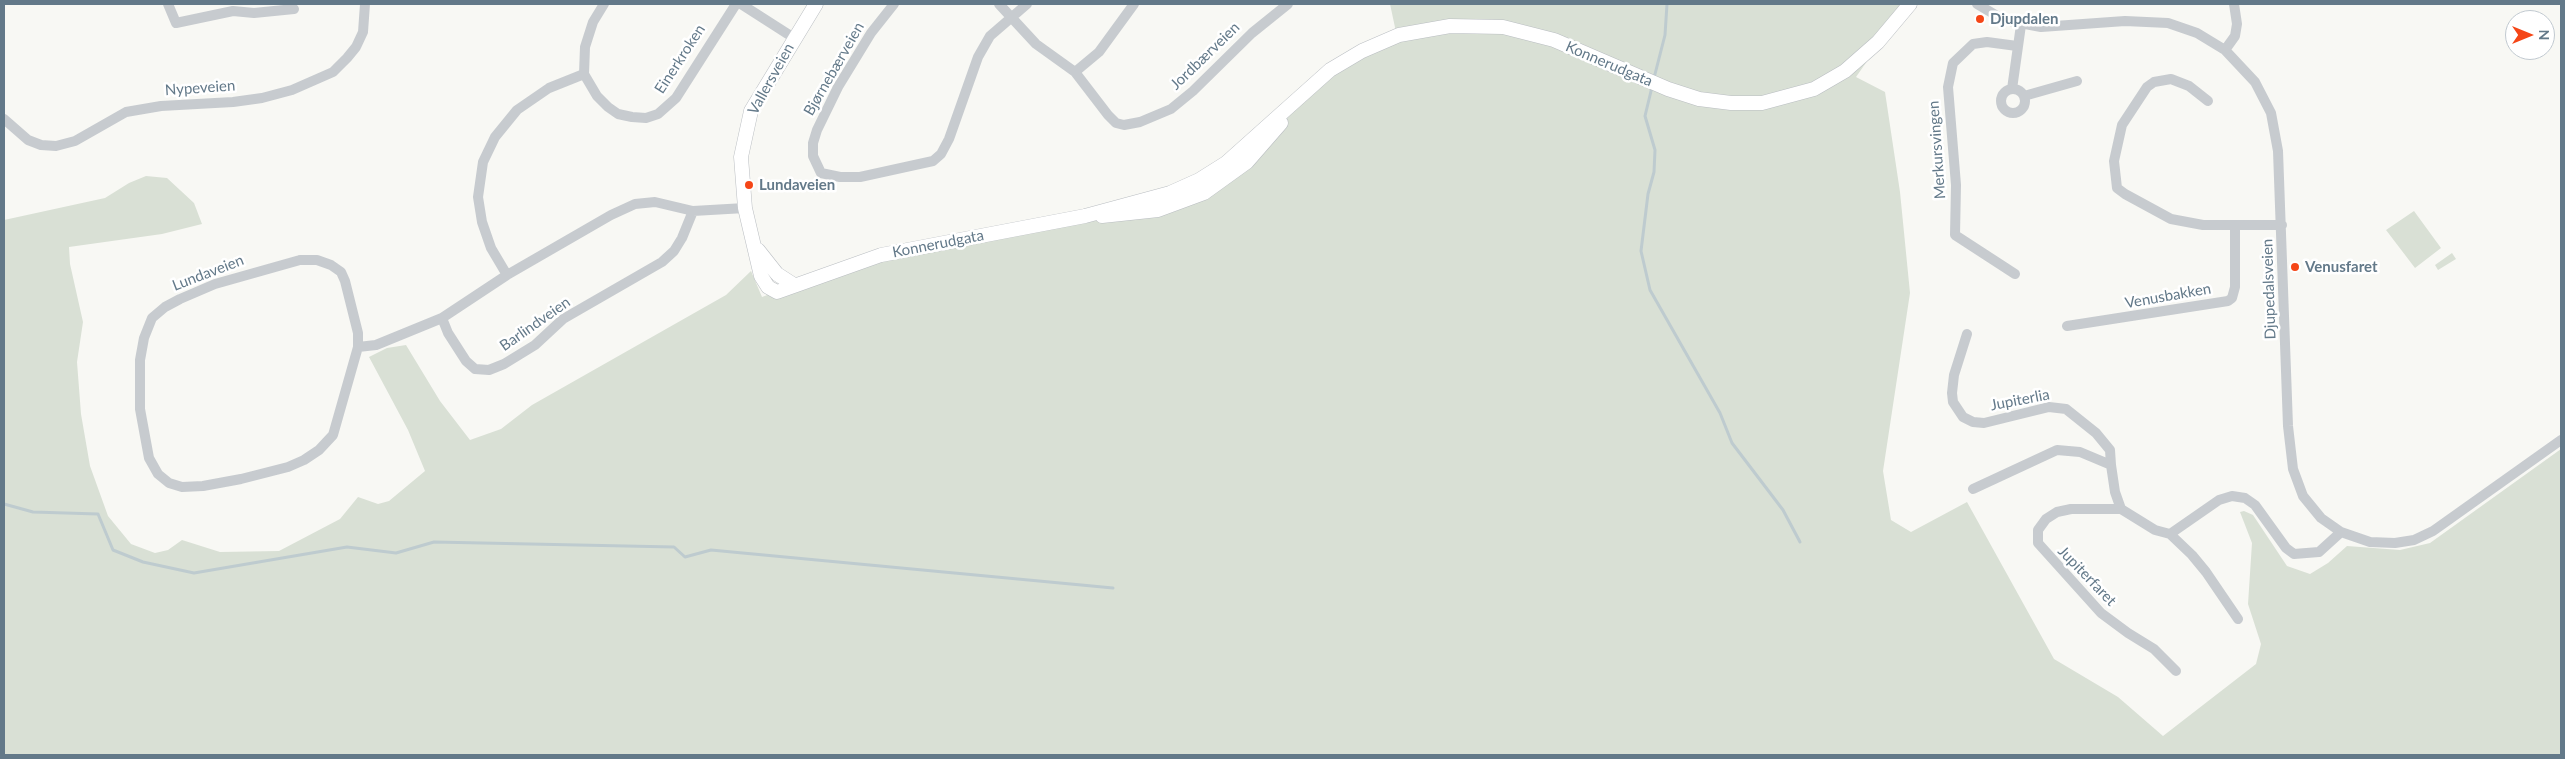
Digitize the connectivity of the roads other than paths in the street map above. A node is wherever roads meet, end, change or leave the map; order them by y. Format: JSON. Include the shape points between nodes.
{"nodes":[{"id":1,"x":168,"y":4,"type":"edge"},
{"id":2,"x":365,"y":4,"type":"edge"},
{"id":3,"x":604,"y":4,"type":"edge"},
{"id":4,"x":736,"y":4,"type":"edge"},
{"id":5,"x":742,"y":4,"type":"edge"},
{"id":6,"x":816,"y":4,"type":"edge"},
{"id":7,"x":894,"y":4,"type":"edge"},
{"id":8,"x":998,"y":4,"type":"edge"},
{"id":9,"x":1028,"y":4,"type":"edge"},
{"id":10,"x":1134,"y":4,"type":"edge"},
{"id":11,"x":1288,"y":4,"type":"edge"},
{"id":12,"x":1910,"y":4,"type":"edge"},
{"id":13,"x":1977,"y":4,"type":"edge"},
{"id":14,"x":2234,"y":4,"type":"edge"},
{"id":15,"x":294,"y":9,"type":"dead end"},
{"id":16,"x":1010,"y":18,"type":"junction"},
{"id":17,"x":2021,"y":25,"type":"junction"},
{"id":18,"x":794,"y":38,"type":"junction"},
{"id":19,"x":2016,"y":46,"type":"junction"},
{"id":20,"x":2225,"y":50,"type":"junction"},
{"id":21,"x":1075,"y":72,"type":"junction"},
{"id":22,"x":584,"y":74,"type":"junction"},
{"id":23,"x":2077,"y":81,"type":"dead end"},
{"id":24,"x":2012,"y":89,"type":"junction"},
{"id":25,"x":2024,"y":96,"type":"junction"},
{"id":26,"x":2208,"y":100,"type":"dead end"},
{"id":27,"x":4,"y":119,"type":"edge"},
{"id":28,"x":745,"y":208,"type":"junction"},
{"id":29,"x":692,"y":211,"type":"junction"},
{"id":30,"x":2282,"y":225,"type":"junction"},
{"id":31,"x":2235,"y":226,"type":"junction"},
{"id":32,"x":756,"y":247,"type":"joint"},
{"id":33,"x":2015,"y":274,"type":"dead end"},
{"id":34,"x":507,"y":275,"type":"junction"},
{"id":35,"x":442,"y":318,"type":"junction"},
{"id":36,"x":2067,"y":326,"type":"dead end"},
{"id":37,"x":1967,"y":334,"type":"dead end"},
{"id":38,"x":358,"y":348,"type":"junction"},
{"id":39,"x":2561,"y":440,"type":"edge"},
{"id":40,"x":2111,"y":465,"type":"junction"},
{"id":41,"x":1973,"y":489,"type":"dead end"},
{"id":42,"x":2121,"y":509,"type":"junction"},
{"id":43,"x":2341,"y":532,"type":"junction"},
{"id":44,"x":2170,"y":534,"type":"junction"},
{"id":45,"x":2238,"y":619,"type":"dead end"},
{"id":46,"x":2176,"y":672,"type":"dead end"}],
"edges":[{"from":1,"to":15,"type":"street","via":[[176,23],[233,11],[254,13]]},
{"from":2,"to":27,"type":"street","name":"Nypeveien","via":[[363,32],[347,58],[333,72],[292,90],[252,99],[126,112],[75,141],[56,146],[28,140]]},
{"from":3,"to":22,"type":"street","via":[[584,47]]},
{"from":4,"to":22,"type":"street","name":"Einerkroken","via":[[676,98],[658,114],[632,118],[618,114],[597,96]]},
{"from":5,"to":18,"type":"street"},
{"from":6,"to":18,"type":"main road","name":"Vallersveien"},
{"from":7,"to":16,"type":"street","name":"Bjørnebærveien","via":[[871,33],[838,87],[817,130],[813,156],[821,173],[840,178],[860,177],[934,161],[949,139],[978,57],[990,36]]},
{"from":8,"to":16,"type":"street"},
{"from":9,"to":16,"type":"street"},
{"from":10,"to":21,"type":"street","via":[[1099,52]]},
{"from":11,"to":21,"type":"street","name":"Jordbærveien","via":[[1171,109],[1140,122],[1116,123]]},
{"from":12,"to":32,"type":"main road","name":"Konnerudgata","via":[[1863,57],[1831,80],[1800,94],[1762,103],[1699,99],[1535,34],[1503,27],[1468,25],[1399,35],[1330,70],[1226,163],[1199,180],[1156,198],[1085,216],[881,255],[794,285],[777,274]]},
{"from":13,"to":17,"type":"street","name":"Djupedalsveien","via":[[2004,20]]},
{"from":14,"to":20,"type":"street","via":[[2238,24],[2235,36]]},
{"from":16,"to":21,"type":"street","via":[[1036,44]]},
{"from":17,"to":19,"type":"street"},
{"from":17,"to":20,"type":"street","name":"Djupedalsveien","via":[[2053,28],[2124,21],[2168,23],[2198,33]]},
{"from":18,"to":28,"type":"main road","name":"Vallersveien","via":[[761,92],[746,130],[741,177]]},
{"from":19,"to":24,"type":"street"},
{"from":19,"to":33,"type":"street","name":"Merkursvingen","via":[[1987,42],[1973,44],[1953,64],[1948,87],[1956,185],[1955,235]]},
{"from":20,"to":30,"type":"street","name":"Djupedalsveien","via":[[2249,73],[2272,113],[2278,150]]},
{"from":22,"to":34,"type":"street","via":[[549,88],[517,110],[495,137],[483,162],[478,197],[482,222],[491,248]]},
{"from":23,"to":25,"type":"street"},
{"from":24,"to":25,"type":"street"},
{"from":24,"to":25,"type":"street","via":[[2003,96],[2007,111],[2013,113],[2023,107]]},
{"from":26,"to":31,"type":"street","via":[[2178,81],[2166,79],[2147,87],[2122,126],[2114,161],[2117,188],[2171,218],[2203,225]]},
{"from":28,"to":29,"type":"street"},
{"from":28,"to":32,"type":"main road","name":"Vallersveien"},
{"from":29,"to":34,"type":"street","via":[[655,202],[635,204]]},
{"from":29,"to":35,"type":"street","name":"Barlindveien","via":[[682,238],[662,262],[563,320],[536,345],[504,364],[489,370],[476,369],[466,361]]},
{"from":30,"to":31,"type":"street"},
{"from":30,"to":43,"type":"street","name":"Djupedalsveien","via":[[2288,426],[2293,468],[2303,496],[2313,511]]},
{"from":31,"to":36,"type":"street","name":"Venusbakken","via":[[2235,287],[2228,301]]},
{"from":34,"to":35,"type":"street"},
{"from":35,"to":38,"type":"street","via":[[376,345]]},
{"from":37,"to":40,"type":"street","name":"Jupiterlia","via":[[1952,393],[1952,402],[1963,417],[1984,423],[2049,407],[2066,409],[2096,433],[2110,450]]},
{"from":38,"to":38,"type":"street","name":"Lundaveien","via":[[358,334],[341,272],[317,260],[300,260],[249,273],[215,284],[165,307],[152,318],[140,360],[140,409],[149,458],[158,474],[169,483],[182,487],[203,486],[241,479],[304,460],[333,435]]},
{"from":39,"to":43,"type":"street","name":"Djupedalsveien","via":[[2440,526],[2414,540],[2383,544],[2357,540]]},
{"from":40,"to":41,"type":"street","via":[[2080,452],[2057,450]]},
{"from":40,"to":42,"type":"street","name":"Jupiterlia"},
{"from":42,"to":44,"type":"street","via":[[2155,530]]},
{"from":42,"to":46,"type":"street","name":"Jupiterfaret","via":[[2057,512],[2038,530],[2038,543],[2101,613],[2154,648]]},
{"from":43,"to":44,"type":"street","via":[[2319,552],[2294,554],[2286,548],[2255,505],[2245,498],[2232,496],[2219,500]]},
{"from":44,"to":45,"type":"street","via":[[2206,572]]}]}
